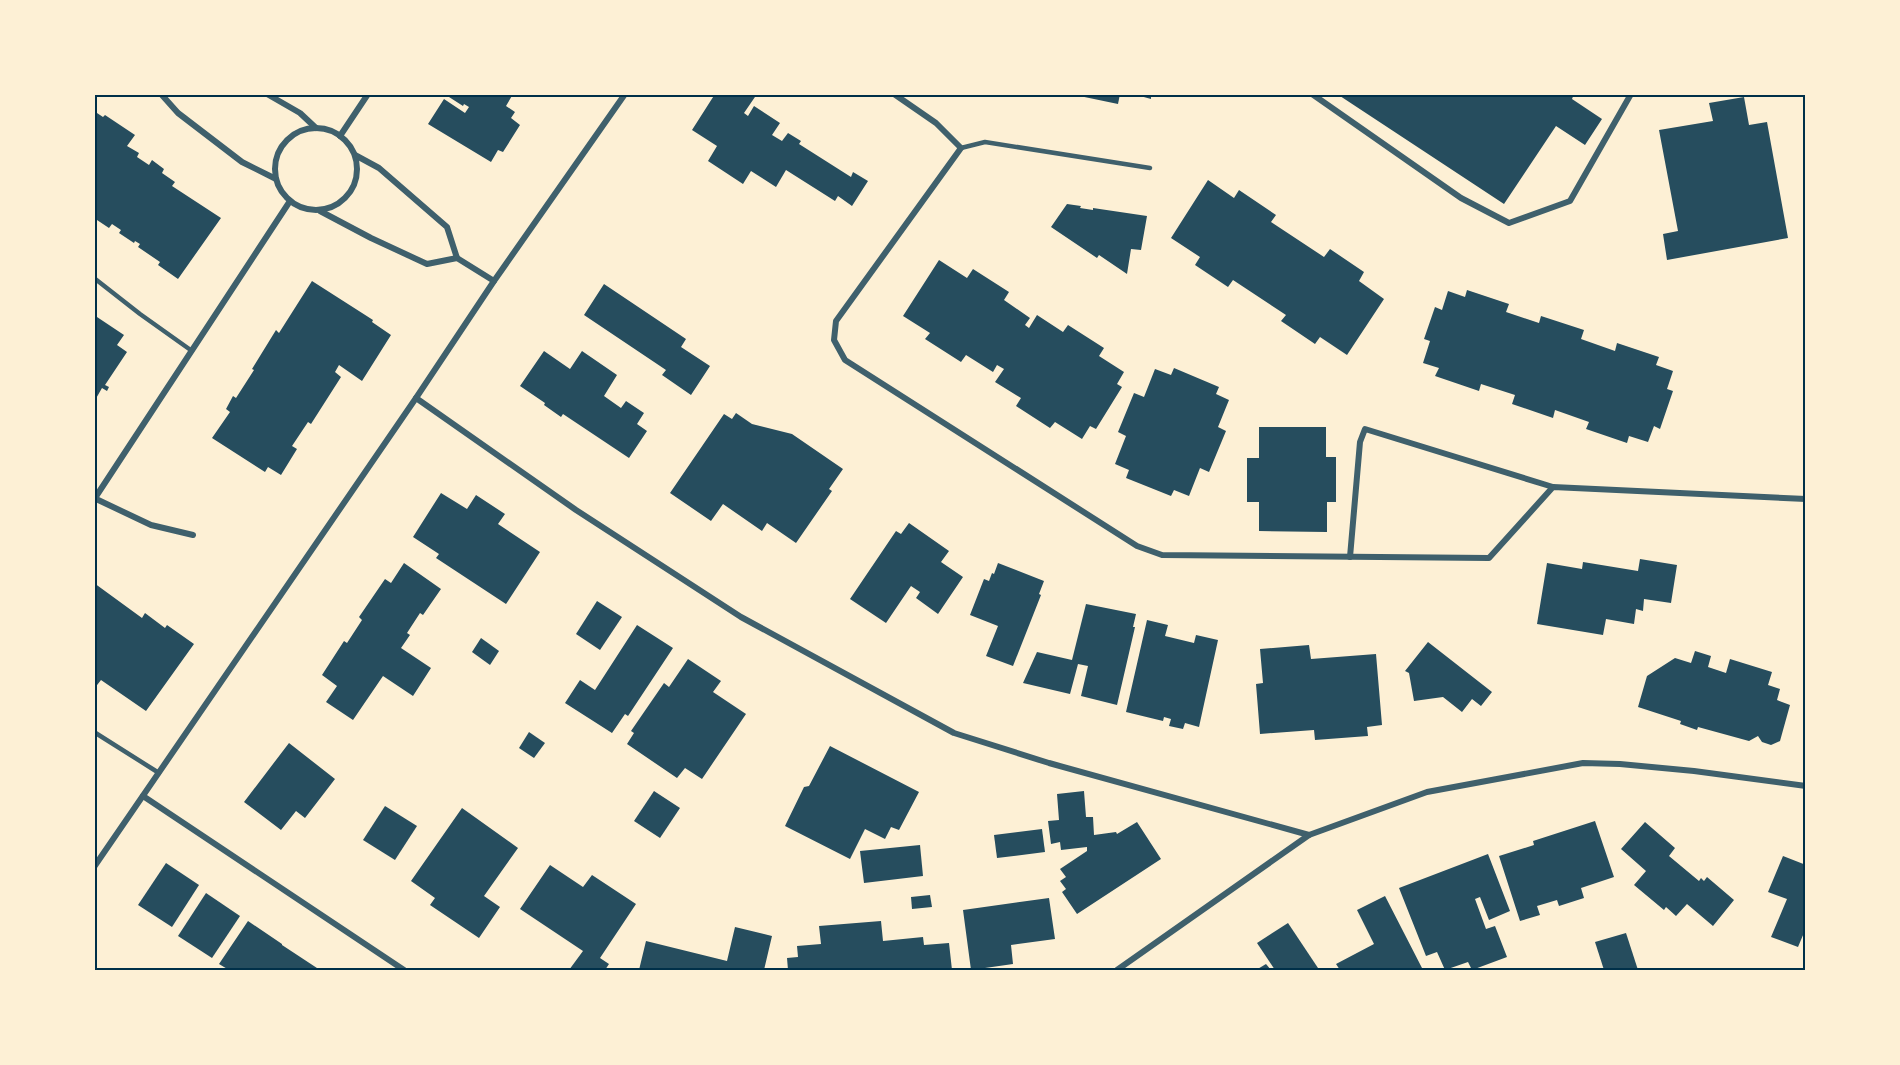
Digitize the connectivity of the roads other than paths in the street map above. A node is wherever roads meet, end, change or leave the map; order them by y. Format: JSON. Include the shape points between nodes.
{"nodes":[{"id":1,"x":161,"y":94,"type":"edge"},
{"id":2,"x":267,"y":94,"type":"edge"},
{"id":3,"x":368,"y":94,"type":"edge"},
{"id":4,"x":624,"y":94,"type":"edge"},
{"id":5,"x":894,"y":94,"type":"edge"},
{"id":6,"x":1312,"y":94,"type":"edge"},
{"id":7,"x":1631,"y":94,"type":"edge"},
{"id":8,"x":316,"y":128,"type":"junction"},
{"id":9,"x":339,"y":136,"type":"junction"},
{"id":10,"x":961,"y":148,"type":"junction"},
{"id":11,"x":355,"y":155,"type":"junction"},
{"id":12,"x":1150,"y":168,"type":"dead end"},
{"id":13,"x":276,"y":179,"type":"junction"},
{"id":14,"x":290,"y":201,"type":"junction"},
{"id":15,"x":320,"y":210,"type":"junction"},
{"id":16,"x":457,"y":258,"type":"junction"},
{"id":17,"x":94,"y":278,"type":"edge"},
{"id":18,"x":494,"y":281,"type":"junction"},
{"id":19,"x":192,"y":351,"type":"junction"},
{"id":20,"x":416,"y":398,"type":"junction"},
{"id":21,"x":1553,"y":487,"type":"junction"},
{"id":22,"x":95,"y":498,"type":"edge"},
{"id":23,"x":1806,"y":499,"type":"edge"},
{"id":24,"x":193,"y":535,"type":"dead end"},
{"id":25,"x":1350,"y":557,"type":"junction"},
{"id":26,"x":94,"y":732,"type":"edge"},
{"id":27,"x":159,"y":773,"type":"junction"},
{"id":28,"x":1806,"y":786,"type":"edge"},
{"id":29,"x":143,"y":796,"type":"junction"},
{"id":30,"x":1309,"y":835,"type":"junction"},
{"id":31,"x":94,"y":867,"type":"edge"},
{"id":32,"x":404,"y":970,"type":"edge"},
{"id":33,"x":1117,"y":970,"type":"edge"}],
"edges":[{"from":1,"to":13,"type":"street","via":[[178,113],[242,162]]},
{"from":2,"to":8,"type":"street","via":[[300,112]]},
{"from":3,"to":9,"type":"street"},
{"from":4,"to":18,"type":"street"},
{"from":5,"to":10,"type":"street","via":[[936,123]]},
{"from":6,"to":7,"type":"street","via":[[1461,198],[1509,223],[1570,201]]},
{"from":8,"to":9,"type":"street"},
{"from":8,"to":13,"type":"street","via":[[303,130],[283,144],[275,167]]},
{"from":9,"to":11,"type":"street"},
{"from":10,"to":12,"type":"lane","via":[[985,142]]},
{"from":10,"to":25,"type":"street","via":[[836,321],[834,340],[844,360],[1137,546],[1162,555]]},
{"from":11,"to":15,"type":"street","via":[[357,174],[351,191],[332,208]]},
{"from":11,"to":16,"type":"street","via":[[379,168],[447,227]]},
{"from":13,"to":14,"type":"street"},
{"from":14,"to":15,"type":"street","via":[[299,207]]},
{"from":14,"to":19,"type":"street"},
{"from":15,"to":16,"type":"street","via":[[427,264]]},
{"from":16,"to":18,"type":"street"},
{"from":17,"to":19,"type":"lane"},
{"from":18,"to":20,"type":"street"},
{"from":19,"to":22,"type":"street"},
{"from":20,"to":27,"type":"street"},
{"from":20,"to":30,"type":"street","via":[[576,510],[741,617],[954,733]]},
{"from":21,"to":23,"type":"street"},
{"from":21,"to":25,"type":"street","via":[[1489,558]]},
{"from":21,"to":25,"type":"street","via":[[1365,429],[1360,442]]},
{"from":22,"to":24,"type":"street","via":[[152,525]]},
{"from":26,"to":27,"type":"lane"},
{"from":27,"to":29,"type":"street"},
{"from":28,"to":30,"type":"street","via":[[1694,771],[1583,764],[1427,792]]},
{"from":29,"to":31,"type":"street"},
{"from":29,"to":32,"type":"street"},
{"from":30,"to":33,"type":"street"}]}
